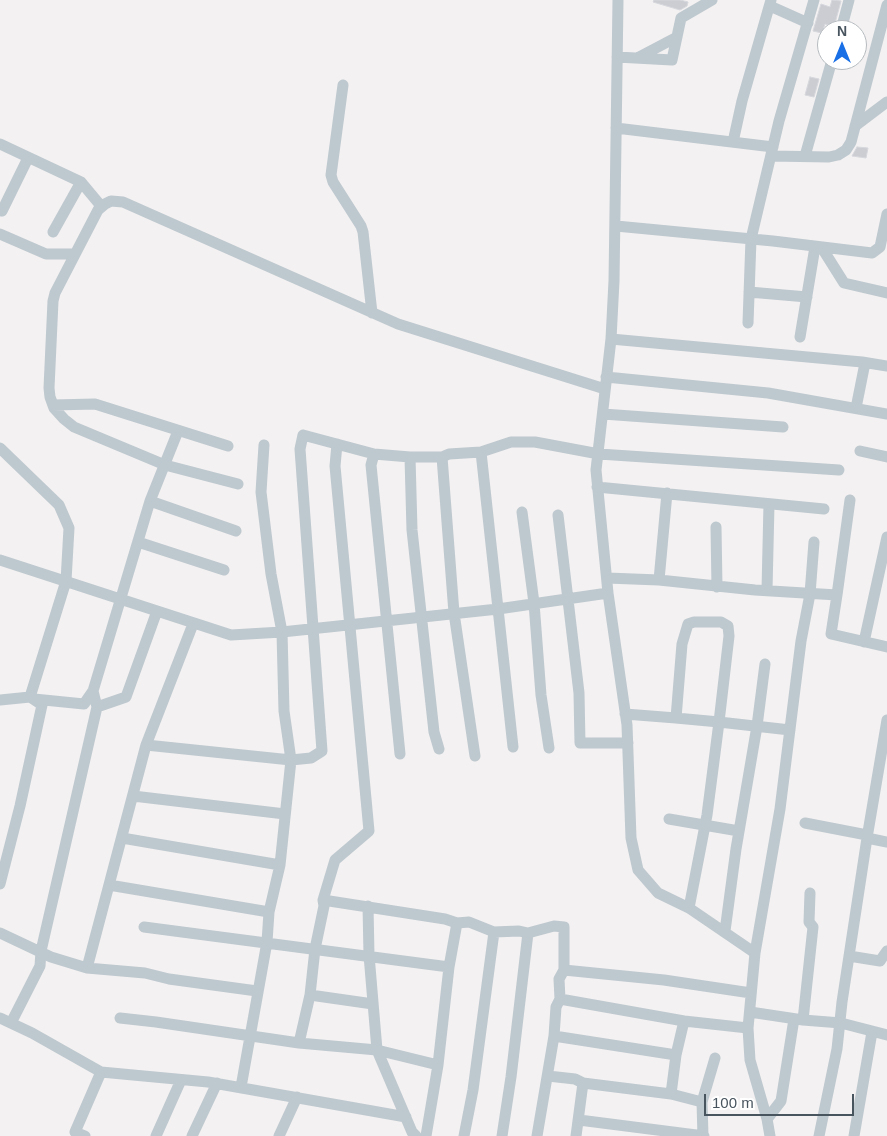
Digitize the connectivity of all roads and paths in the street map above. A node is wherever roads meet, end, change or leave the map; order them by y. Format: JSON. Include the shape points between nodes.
{"nodes":[{"id":1,"x":618,"y":0,"type":"edge"},
{"id":2,"x":712,"y":0,"type":"edge"},
{"id":3,"x":814,"y":0,"type":"edge"},
{"id":4,"x":849,"y":0,"type":"edge"},
{"id":5,"x":771,"y":3,"type":"edge"},
{"id":6,"x":695,"y":5,"type":"edge"},
{"id":7,"x":887,"y":5,"type":"edge"},
{"id":8,"x":844,"y":20,"type":"edge"},
{"id":9,"x":808,"y":23,"type":"junction"},
{"id":10,"x":677,"y":37,"type":"junction"},
{"id":11,"x":617,"y":56,"type":"junction"},
{"id":12,"x":639,"y":57,"type":"junction"},
{"id":13,"x":829,"y":70,"type":"edge"},
{"id":14,"x":343,"y":85,"type":"dead end"},
{"id":15,"x":887,"y":102,"type":"edge"},
{"id":16,"x":855,"y":126,"type":"junction"},
{"id":17,"x":616,"y":128,"type":"junction"},
{"id":18,"x":733,"y":142,"type":"junction"},
{"id":19,"x":0,"y":144,"type":"edge"},
{"id":20,"x":772,"y":151,"type":"junction"},
{"id":21,"x":805,"y":156,"type":"junction"},
{"id":22,"x":28,"y":158,"type":"junction"},
{"id":23,"x":81,"y":182,"type":"junction"},
{"id":24,"x":101,"y":206,"type":"junction"},
{"id":25,"x":2,"y":211,"type":"dead end"},
{"id":26,"x":887,"y":214,"type":"edge"},
{"id":27,"x":616,"y":226,"type":"junction"},
{"id":28,"x":53,"y":232,"type":"dead end"},
{"id":29,"x":0,"y":234,"type":"edge"},
{"id":30,"x":751,"y":239,"type":"junction"},
{"id":31,"x":819,"y":247,"type":"junction"},
{"id":32,"x":75,"y":254,"type":"junction"},
{"id":33,"x":749,"y":292,"type":"junction"},
{"id":34,"x":887,"y":293,"type":"edge"},
{"id":35,"x":807,"y":297,"type":"junction"},
{"id":36,"x":372,"y":313,"type":"junction"},
{"id":37,"x":748,"y":322,"type":"dead end"},
{"id":38,"x":800,"y":337,"type":"dead end"},
{"id":39,"x":611,"y":339,"type":"junction"},
{"id":40,"x":865,"y":363,"type":"junction"},
{"id":41,"x":887,"y":366,"type":"edge"},
{"id":42,"x":606,"y":383,"type":"junction"},
{"id":43,"x":53,"y":405,"type":"junction"},
{"id":44,"x":856,"y":408,"type":"junction"},
{"id":45,"x":603,"y":414,"type":"junction"},
{"id":46,"x":887,"y":414,"type":"edge"},
{"id":47,"x":783,"y":427,"type":"dead end"},
{"id":48,"x":178,"y":431,"type":"junction"},
{"id":49,"x":337,"y":444,"type":"junction"},
{"id":50,"x":264,"y":445,"type":"dead end"},
{"id":51,"x":228,"y":446,"type":"dead end"},
{"id":52,"x":0,"y":448,"type":"edge"},
{"id":53,"x":860,"y":451,"type":"dead end"},
{"id":54,"x":481,"y":452,"type":"junction"},
{"id":55,"x":374,"y":454,"type":"junction"},
{"id":56,"x":599,"y":454,"type":"junction"},
{"id":57,"x":410,"y":457,"type":"junction"},
{"id":58,"x":442,"y":457,"type":"junction"},
{"id":59,"x":887,"y":457,"type":"edge"},
{"id":60,"x":165,"y":465,"type":"junction"},
{"id":61,"x":838,"y":470,"type":"dead end"},
{"id":62,"x":238,"y":484,"type":"dead end"},
{"id":63,"x":597,"y":487,"type":"junction"},
{"id":64,"x":667,"y":493,"type":"junction"},
{"id":65,"x":850,"y":500,"type":"dead end"},
{"id":66,"x":150,"y":501,"type":"junction"},
{"id":67,"x":769,"y":504,"type":"junction"},
{"id":68,"x":824,"y":509,"type":"dead end"},
{"id":69,"x":522,"y":512,"type":"dead end"},
{"id":70,"x":558,"y":514,"type":"dead end"},
{"id":71,"x":716,"y":527,"type":"dead end"},
{"id":72,"x":236,"y":531,"type":"dead end"},
{"id":73,"x":887,"y":537,"type":"edge"},
{"id":74,"x":138,"y":542,"type":"junction"},
{"id":75,"x":814,"y":542,"type":"dead end"},
{"id":76,"x":0,"y":560,"type":"edge"},
{"id":77,"x":224,"y":570,"type":"dead end"},
{"id":78,"x":606,"y":578,"type":"junction"},
{"id":79,"x":658,"y":580,"type":"junction"},
{"id":80,"x":66,"y":581,"type":"junction"},
{"id":81,"x":717,"y":587,"type":"junction"},
{"id":82,"x":767,"y":590,"type":"junction"},
{"id":83,"x":608,"y":592,"type":"junction"},
{"id":84,"x":810,"y":594,"type":"junction"},
{"id":85,"x":837,"y":595,"type":"junction"},
{"id":86,"x":567,"y":598,"type":"junction"},
{"id":87,"x":120,"y":599,"type":"junction"},
{"id":88,"x":534,"y":603,"type":"junction"},
{"id":89,"x":498,"y":609,"type":"junction"},
{"id":90,"x":157,"y":611,"type":"junction"},
{"id":91,"x":454,"y":613,"type":"junction"},
{"id":92,"x":421,"y":617,"type":"junction"},
{"id":93,"x":386,"y":620,"type":"junction"},
{"id":94,"x":193,"y":624,"type":"junction"},
{"id":95,"x":350,"y":626,"type":"junction"},
{"id":96,"x":313,"y":629,"type":"junction"},
{"id":97,"x":282,"y":632,"type":"junction"},
{"id":98,"x":864,"y":642,"type":"junction"},
{"id":99,"x":887,"y":647,"type":"edge"},
{"id":100,"x":765,"y":664,"type":"dead end"},
{"id":101,"x":93,"y":691,"type":"junction"},
{"id":102,"x":32,"y":698,"type":"junction"},
{"id":103,"x":0,"y":700,"type":"edge"},
{"id":104,"x":97,"y":707,"type":"junction"},
{"id":105,"x":625,"y":714,"type":"junction"},
{"id":106,"x":676,"y":718,"type":"junction"},
{"id":107,"x":719,"y":722,"type":"junction"},
{"id":108,"x":757,"y":726,"type":"junction"},
{"id":109,"x":886,"y":726,"type":"edge"},
{"id":110,"x":790,"y":730,"type":"junction"},
{"id":111,"x":628,"y":743,"type":"junction"},
{"id":112,"x":146,"y":745,"type":"junction"},
{"id":113,"x":512,"y":747,"type":"dead end"},
{"id":114,"x":439,"y":748,"type":"dead end"},
{"id":115,"x":549,"y":748,"type":"dead end"},
{"id":116,"x":400,"y":754,"type":"dead end"},
{"id":117,"x":475,"y":756,"type":"dead end"},
{"id":118,"x":291,"y":760,"type":"junction"},
{"id":119,"x":133,"y":796,"type":"junction"},
{"id":120,"x":285,"y":814,"type":"junction"},
{"id":121,"x":669,"y":820,"type":"dead end"},
{"id":122,"x":805,"y":823,"type":"dead end"},
{"id":123,"x":705,"y":825,"type":"junction"},
{"id":124,"x":739,"y":830,"type":"junction"},
{"id":125,"x":867,"y":837,"type":"junction"},
{"id":126,"x":122,"y":838,"type":"junction"},
{"id":127,"x":887,"y":842,"type":"edge"},
{"id":128,"x":280,"y":864,"type":"junction"},
{"id":129,"x":0,"y":884,"type":"edge"},
{"id":130,"x":110,"y":885,"type":"junction"},
{"id":131,"x":810,"y":893,"type":"dead end"},
{"id":132,"x":323,"y":900,"type":"junction"},
{"id":133,"x":368,"y":906,"type":"junction"},
{"id":134,"x":689,"y":908,"type":"junction"},
{"id":135,"x":270,"y":912,"type":"junction"},
{"id":136,"x":457,"y":923,"type":"junction"},
{"id":137,"x":144,"y":927,"type":"dead end"},
{"id":138,"x":724,"y":931,"type":"junction"},
{"id":139,"x":494,"y":932,"type":"junction"},
{"id":140,"x":0,"y":933,"type":"edge"},
{"id":141,"x":528,"y":933,"type":"junction"},
{"id":142,"x":267,"y":942,"type":"junction"},
{"id":143,"x":314,"y":949,"type":"junction"},
{"id":144,"x":887,"y":951,"type":"edge"},
{"id":145,"x":41,"y":952,"type":"junction"},
{"id":146,"x":755,"y":953,"type":"junction"},
{"id":147,"x":369,"y":955,"type":"junction"},
{"id":148,"x":849,"y":956,"type":"junction"},
{"id":149,"x":450,"y":967,"type":"junction"},
{"id":150,"x":87,"y":968,"type":"junction"},
{"id":151,"x":564,"y":970,"type":"junction"},
{"id":152,"x":257,"y":991,"type":"junction"},
{"id":153,"x":751,"y":992,"type":"junction"},
{"id":154,"x":310,"y":995,"type":"junction"},
{"id":155,"x":560,"y":1000,"type":"junction"},
{"id":156,"x":373,"y":1004,"type":"junction"},
{"id":157,"x":750,"y":1012,"type":"junction"},
{"id":158,"x":0,"y":1018,"type":"edge"},
{"id":159,"x":120,"y":1018,"type":"dead end"},
{"id":160,"x":798,"y":1019,"type":"junction"},
{"id":161,"x":684,"y":1021,"type":"junction"},
{"id":162,"x":11,"y":1023,"type":"junction"},
{"id":163,"x":841,"y":1023,"type":"junction"},
{"id":164,"x":748,"y":1028,"type":"junction"},
{"id":165,"x":872,"y":1032,"type":"junction"},
{"id":166,"x":250,"y":1036,"type":"junction"},
{"id":167,"x":554,"y":1036,"type":"junction"},
{"id":168,"x":887,"y":1036,"type":"edge"},
{"id":169,"x":299,"y":1043,"type":"junction"},
{"id":170,"x":377,"y":1050,"type":"junction"},
{"id":171,"x":676,"y":1055,"type":"junction"},
{"id":172,"x":715,"y":1058,"type":"dead end"},
{"id":173,"x":438,"y":1065,"type":"junction"},
{"id":174,"x":101,"y":1072,"type":"junction"},
{"id":175,"x":548,"y":1076,"type":"junction"},
{"id":176,"x":181,"y":1080,"type":"junction"},
{"id":177,"x":217,"y":1083,"type":"junction"},
{"id":178,"x":583,"y":1083,"type":"junction"},
{"id":179,"x":241,"y":1087,"type":"junction"},
{"id":180,"x":671,"y":1094,"type":"junction"},
{"id":181,"x":297,"y":1097,"type":"junction"},
{"id":182,"x":702,"y":1102,"type":"junction"},
{"id":183,"x":406,"y":1117,"type":"junction"},
{"id":184,"x":767,"y":1119,"type":"junction"},
{"id":185,"x":579,"y":1120,"type":"junction"},
{"id":186,"x":85,"y":1136,"type":"edge"},
{"id":187,"x":156,"y":1136,"type":"edge"},
{"id":188,"x":192,"y":1136,"type":"edge"},
{"id":189,"x":279,"y":1136,"type":"edge"},
{"id":190,"x":416,"y":1136,"type":"edge"},
{"id":191,"x":426,"y":1136,"type":"edge"},
{"id":192,"x":464,"y":1136,"type":"edge"},
{"id":193,"x":502,"y":1136,"type":"edge"},
{"id":194,"x":537,"y":1136,"type":"edge"},
{"id":195,"x":576,"y":1136,"type":"edge"},
{"id":196,"x":704,"y":1136,"type":"edge"},
{"id":197,"x":770,"y":1136,"type":"edge"},
{"id":198,"x":819,"y":1136,"type":"edge"},
{"id":199,"x":854,"y":1136,"type":"edge"}],
"edges":[{"from":1,"to":11,"type":"street"},
{"from":2,"to":6,"type":"street"},
{"from":3,"to":9,"type":"street"},
{"from":4,"to":8,"type":"street"},
{"from":5,"to":9,"type":"street"},
{"from":5,"to":18,"type":"street"},
{"from":6,"to":10,"type":"street","via":[[681,18]]},
{"from":7,"to":16,"type":"street"},
{"from":9,"to":20,"type":"street"},
{"from":10,"to":12,"type":"street"},
{"from":10,"to":12,"type":"street","via":[[672,60]]},
{"from":11,"to":12,"type":"street"},
{"from":11,"to":17,"type":"street"},
{"from":13,"to":21,"type":"street"},
{"from":14,"to":36,"type":"street","via":[[331,175],[363,232]]},
{"from":15,"to":16,"type":"street"},
{"from":16,"to":21,"type":"street","via":[[846,150],[829,157]]},
{"from":17,"to":18,"type":"street"},
{"from":17,"to":27,"type":"street"},
{"from":18,"to":20,"type":"street"},
{"from":19,"to":22,"type":"street"},
{"from":20,"to":21,"type":"street"},
{"from":20,"to":30,"type":"street"},
{"from":22,"to":23,"type":"street"},
{"from":22,"to":25,"type":"street"},
{"from":23,"to":24,"type":"street"},
{"from":23,"to":28,"type":"street"},
{"from":24,"to":32,"type":"street"},
{"from":24,"to":36,"type":"street","via":[[123,202]]},
{"from":26,"to":31,"type":"street","via":[[880,247],[872,253]]},
{"from":27,"to":30,"type":"street"},
{"from":27,"to":39,"type":"street"},
{"from":29,"to":32,"type":"street","via":[[46,254]]},
{"from":30,"to":31,"type":"street"},
{"from":30,"to":33,"type":"street"},
{"from":31,"to":34,"type":"street","via":[[844,284]]},
{"from":31,"to":35,"type":"street"},
{"from":32,"to":43,"type":"street","via":[[53,300],[49,388]]},
{"from":33,"to":35,"type":"street"},
{"from":33,"to":37,"type":"street"},
{"from":35,"to":38,"type":"street"},
{"from":36,"to":42,"type":"street","via":[[398,324]]},
{"from":39,"to":40,"type":"street"},
{"from":39,"to":42,"type":"street"},
{"from":40,"to":41,"type":"street"},
{"from":40,"to":44,"type":"street"},
{"from":42,"to":44,"type":"street","via":[[768,393]]},
{"from":42,"to":45,"type":"street"},
{"from":43,"to":48,"type":"street","via":[[95,404]]},
{"from":43,"to":60,"type":"street","via":[[74,427]]},
{"from":44,"to":46,"type":"street"},
{"from":45,"to":47,"type":"street"},
{"from":45,"to":56,"type":"street"},
{"from":48,"to":51,"type":"street"},
{"from":48,"to":60,"type":"street"},
{"from":49,"to":55,"type":"street"},
{"from":49,"to":95,"type":"street","via":[[334,466]]},
{"from":49,"to":96,"type":"street","via":[[303,435],[300,449]]},
{"from":50,"to":97,"type":"street","via":[[261,492]]},
{"from":52,"to":80,"type":"street","via":[[60,505],[69,528]]},
{"from":53,"to":59,"type":"street"},
{"from":54,"to":56,"type":"street","via":[[511,442],[535,442]]},
{"from":54,"to":58,"type":"street"},
{"from":54,"to":89,"type":"street"},
{"from":55,"to":57,"type":"street"},
{"from":55,"to":93,"type":"street","via":[[371,465]]},
{"from":56,"to":61,"type":"street"},
{"from":56,"to":63,"type":"street"},
{"from":57,"to":58,"type":"street"},
{"from":57,"to":92,"type":"street","via":[[412,530]]},
{"from":58,"to":91,"type":"street"},
{"from":60,"to":62,"type":"street"},
{"from":60,"to":66,"type":"street"},
{"from":63,"to":64,"type":"street"},
{"from":63,"to":78,"type":"street"},
{"from":64,"to":67,"type":"street"},
{"from":64,"to":79,"type":"street"},
{"from":65,"to":85,"type":"street"},
{"from":66,"to":72,"type":"street"},
{"from":66,"to":74,"type":"street"},
{"from":67,"to":68,"type":"street"},
{"from":67,"to":82,"type":"street"},
{"from":69,"to":88,"type":"street"},
{"from":70,"to":86,"type":"street"},
{"from":71,"to":81,"type":"street"},
{"from":73,"to":98,"type":"street"},
{"from":74,"to":77,"type":"street"},
{"from":74,"to":87,"type":"street"},
{"from":75,"to":84,"type":"street"},
{"from":76,"to":80,"type":"street"},
{"from":78,"to":79,"type":"street"},
{"from":78,"to":83,"type":"street"},
{"from":79,"to":81,"type":"street"},
{"from":80,"to":87,"type":"street"},
{"from":80,"to":102,"type":"street"},
{"from":81,"to":82,"type":"street"},
{"from":82,"to":84,"type":"street"},
{"from":83,"to":86,"type":"street"},
{"from":83,"to":105,"type":"street"},
{"from":84,"to":85,"type":"street"},
{"from":84,"to":110,"type":"street"},
{"from":85,"to":98,"type":"street","via":[[831,634]]},
{"from":86,"to":88,"type":"street"},
{"from":86,"to":111,"type":"street","via":[[579,693],[580,743]]},
{"from":87,"to":90,"type":"street"},
{"from":87,"to":101,"type":"street"},
{"from":88,"to":89,"type":"street"},
{"from":88,"to":115,"type":"street","via":[[541,695]]},
{"from":89,"to":91,"type":"street"},
{"from":89,"to":113,"type":"street"},
{"from":90,"to":94,"type":"street"},
{"from":90,"to":104,"type":"street","via":[[126,697]]},
{"from":91,"to":92,"type":"street"},
{"from":91,"to":117,"type":"street"},
{"from":92,"to":93,"type":"street"},
{"from":92,"to":114,"type":"street","via":[[434,732]]},
{"from":93,"to":95,"type":"street"},
{"from":93,"to":116,"type":"street"},
{"from":94,"to":97,"type":"street","via":[[231,635]]},
{"from":94,"to":112,"type":"street"},
{"from":95,"to":96,"type":"street"},
{"from":95,"to":132,"type":"street","via":[[369,831],[335,860]]},
{"from":96,"to":97,"type":"street"},
{"from":96,"to":118,"type":"street","via":[[322,751],[311,758]]},
{"from":97,"to":118,"type":"street","via":[[284,711]]},
{"from":98,"to":99,"type":"street"},
{"from":100,"to":108,"type":"street"},
{"from":101,"to":102,"type":"street","via":[[84,704]]},
{"from":101,"to":104,"type":"street"},
{"from":102,"to":103,"type":"street"},
{"from":102,"to":129,"type":"street","via":[[42,706]]},
{"from":104,"to":145,"type":"street"},
{"from":105,"to":106,"type":"street"},
{"from":105,"to":111,"type":"street"},
{"from":106,"to":107,"type":"street"},
{"from":106,"to":107,"type":"street","via":[[685,629],[694,622],[721,622],[728,626],[729,636]]},
{"from":107,"to":108,"type":"street"},
{"from":107,"to":123,"type":"street"},
{"from":108,"to":110,"type":"street"},
{"from":108,"to":124,"type":"street"},
{"from":109,"to":125,"type":"street"},
{"from":110,"to":146,"type":"street"},
{"from":111,"to":134,"type":"street","via":[[631,838],[638,870],[658,893]]},
{"from":112,"to":118,"type":"street"},
{"from":112,"to":119,"type":"street"},
{"from":118,"to":120,"type":"street"},
{"from":119,"to":120,"type":"street"},
{"from":119,"to":126,"type":"street"},
{"from":120,"to":128,"type":"street"},
{"from":121,"to":123,"type":"street"},
{"from":122,"to":125,"type":"street"},
{"from":123,"to":124,"type":"street"},
{"from":123,"to":134,"type":"street"},
{"from":124,"to":138,"type":"street"},
{"from":125,"to":127,"type":"street"},
{"from":125,"to":148,"type":"street"},
{"from":126,"to":128,"type":"street"},
{"from":126,"to":130,"type":"street"},
{"from":128,"to":135,"type":"street"},
{"from":130,"to":135,"type":"street"},
{"from":130,"to":150,"type":"street"},
{"from":131,"to":160,"type":"street","via":[[809,922],[813,927]]},
{"from":132,"to":133,"type":"street"},
{"from":132,"to":143,"type":"street"},
{"from":133,"to":136,"type":"street"},
{"from":133,"to":147,"type":"street"},
{"from":134,"to":138,"type":"street"},
{"from":135,"to":142,"type":"street"},
{"from":136,"to":139,"type":"street","via":[[469,922]]},
{"from":136,"to":149,"type":"street"},
{"from":137,"to":142,"type":"street"},
{"from":138,"to":146,"type":"street"},
{"from":139,"to":141,"type":"street"},
{"from":139,"to":192,"type":"street"},
{"from":140,"to":145,"type":"street"},
{"from":141,"to":151,"type":"street","via":[[554,926],[564,928]]},
{"from":141,"to":193,"type":"street"},
{"from":142,"to":143,"type":"street"},
{"from":142,"to":152,"type":"street"},
{"from":143,"to":147,"type":"street"},
{"from":143,"to":154,"type":"street"},
{"from":144,"to":148,"type":"street","via":[[880,961]]},
{"from":145,"to":150,"type":"street"},
{"from":145,"to":162,"type":"street","via":[[40,966]]},
{"from":146,"to":153,"type":"street"},
{"from":147,"to":149,"type":"street"},
{"from":147,"to":156,"type":"street"},
{"from":148,"to":163,"type":"street"},
{"from":149,"to":173,"type":"street"},
{"from":150,"to":152,"type":"street","via":[[145,973]]},
{"from":151,"to":153,"type":"street"},
{"from":151,"to":155,"type":"street","via":[[560,979]]},
{"from":152,"to":166,"type":"street"},
{"from":153,"to":157,"type":"street"},
{"from":154,"to":156,"type":"street"},
{"from":154,"to":169,"type":"street"},
{"from":155,"to":161,"type":"street"},
{"from":155,"to":167,"type":"street","via":[[556,1007]]},
{"from":156,"to":170,"type":"street"},
{"from":157,"to":160,"type":"street"},
{"from":157,"to":164,"type":"street"},
{"from":158,"to":162,"type":"street"},
{"from":159,"to":166,"type":"street"},
{"from":160,"to":163,"type":"street"},
{"from":160,"to":184,"type":"street","via":[[781,1101]]},
{"from":161,"to":164,"type":"street"},
{"from":161,"to":171,"type":"street"},
{"from":162,"to":174,"type":"street"},
{"from":163,"to":165,"type":"street"},
{"from":163,"to":198,"type":"street"},
{"from":164,"to":184,"type":"street","via":[[750,1060]]},
{"from":165,"to":168,"type":"street"},
{"from":165,"to":199,"type":"street"},
{"from":166,"to":169,"type":"street"},
{"from":166,"to":179,"type":"street"},
{"from":167,"to":171,"type":"street"},
{"from":167,"to":175,"type":"street"},
{"from":169,"to":170,"type":"street"},
{"from":170,"to":173,"type":"street"},
{"from":170,"to":183,"type":"street"},
{"from":171,"to":180,"type":"street"},
{"from":172,"to":182,"type":"street"},
{"from":173,"to":191,"type":"street"},
{"from":174,"to":176,"type":"street"},
{"from":174,"to":186,"type":"street","via":[[75,1132]]},
{"from":175,"to":178,"type":"street"},
{"from":175,"to":194,"type":"street"},
{"from":176,"to":177,"type":"street"},
{"from":176,"to":187,"type":"street"},
{"from":177,"to":179,"type":"street"},
{"from":177,"to":188,"type":"street"},
{"from":178,"to":180,"type":"street"},
{"from":178,"to":185,"type":"street"},
{"from":179,"to":181,"type":"street"},
{"from":180,"to":182,"type":"street"},
{"from":181,"to":183,"type":"street"},
{"from":181,"to":189,"type":"street"},
{"from":182,"to":196,"type":"street"},
{"from":183,"to":190,"type":"street"},
{"from":184,"to":197,"type":"street"},
{"from":185,"to":195,"type":"street"},
{"from":185,"to":196,"type":"street"}]}
